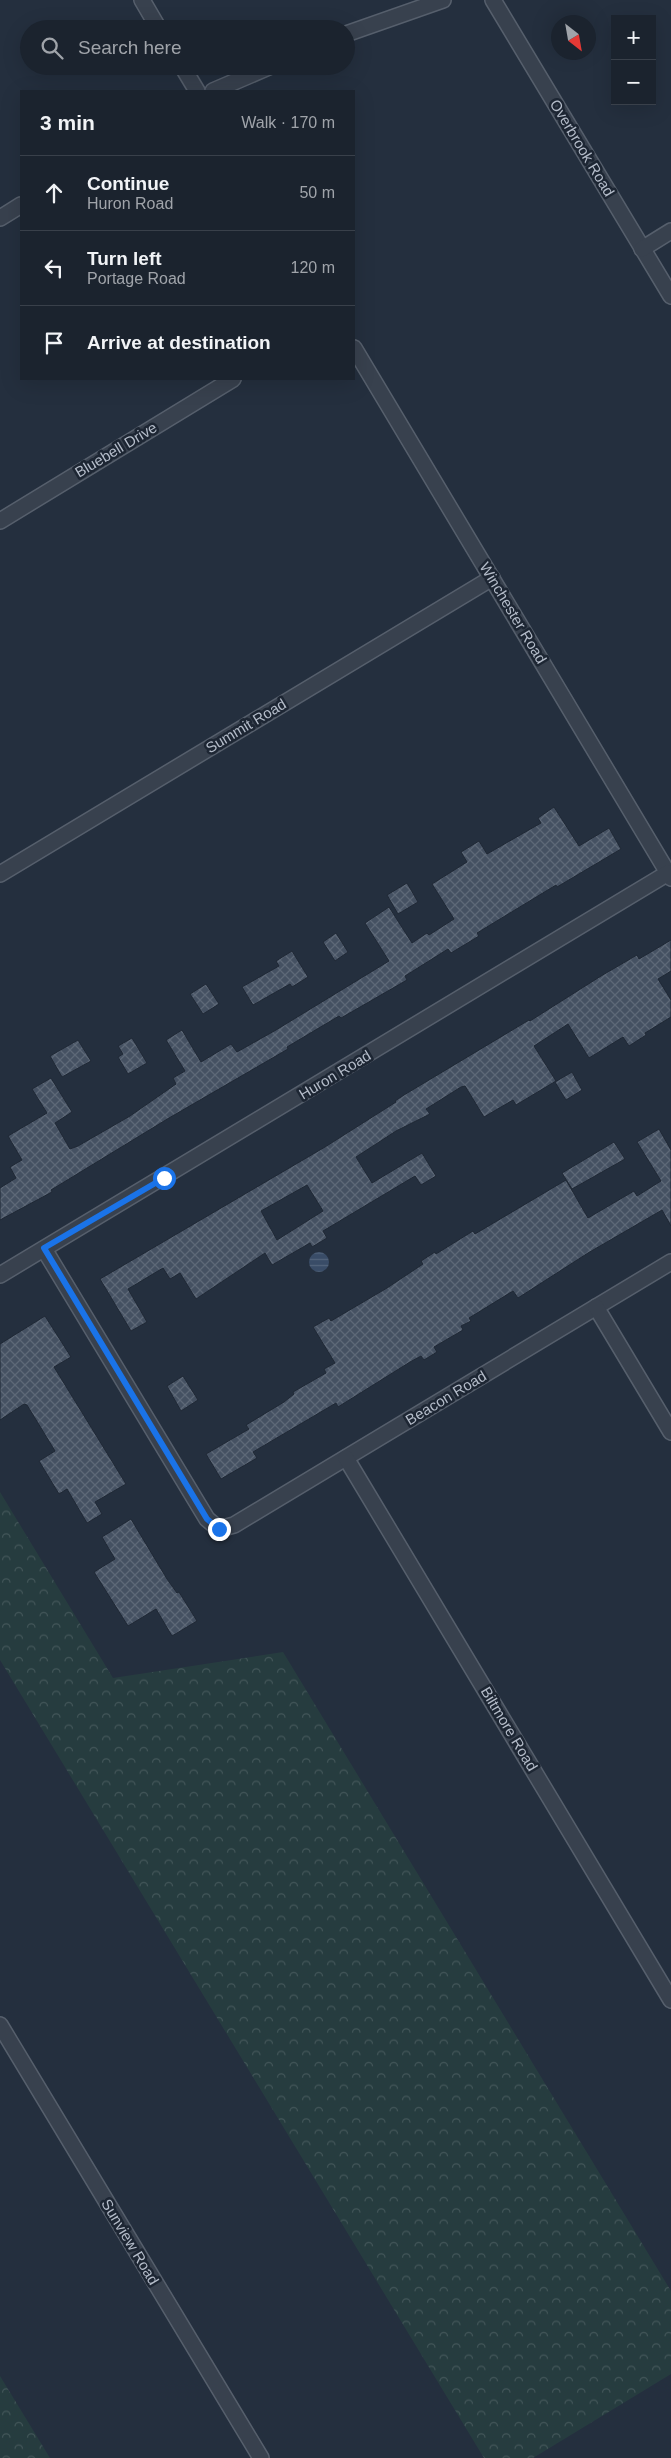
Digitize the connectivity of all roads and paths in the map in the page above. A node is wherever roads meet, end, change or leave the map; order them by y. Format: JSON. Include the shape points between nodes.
{"nodes":[{"id":1,"x":142,"y":0,"type":"edge"},
{"id":2,"x":443,"y":0,"type":"edge"},
{"id":3,"x":493,"y":0,"type":"edge"},
{"id":4,"x":154,"y":20,"type":"edge"},
{"id":5,"x":355,"y":31,"type":"edge"},
{"id":6,"x":187,"y":75,"type":"edge"},
{"id":7,"x":250,"y":75,"type":"edge"},
{"id":8,"x":196,"y":90,"type":"edge"},
{"id":9,"x":215,"y":90,"type":"edge"},
{"id":10,"x":20,"y":206,"type":"edge"},
{"id":11,"x":0,"y":218,"type":"edge"},
{"id":12,"x":671,"y":231,"type":"edge"},
{"id":13,"x":642,"y":248,"type":"junction"},
{"id":14,"x":671,"y":296,"type":"edge"},
{"id":15,"x":355,"y":350,"type":"edge"},
{"id":16,"x":231,"y":380,"type":"edge"},
{"id":17,"x":0,"y":521,"type":"edge"},
{"id":18,"x":492,"y":578,"type":"junction"},
{"id":19,"x":0,"y":874,"type":"edge"},
{"id":20,"x":670,"y":876,"type":"edge"},
{"id":21,"x":44,"y":1248,"type":"junction"},
{"id":22,"x":671,"y":1262,"type":"edge"},
{"id":23,"x":0,"y":1275,"type":"edge"},
{"id":24,"x":596,"y":1307,"type":"junction"},
{"id":25,"x":671,"y":1432,"type":"edge"},
{"id":26,"x":346,"y":1458,"type":"junction"},
{"id":27,"x":671,"y":2000,"type":"edge"},
{"id":28,"x":0,"y":2025,"type":"edge"},
{"id":29,"x":261,"y":2458,"type":"edge"}],
"edges":[{"from":1,"to":4,"type":"street"},
{"from":2,"to":5,"type":"street"},
{"from":3,"to":13,"type":"street","name":"Overbrook Road"},
{"from":6,"to":8,"type":"street"},
{"from":7,"to":9,"type":"street"},
{"from":10,"to":11,"type":"street"},
{"from":12,"to":13,"type":"street"},
{"from":13,"to":14,"type":"street","name":"Overbrook Road"},
{"from":15,"to":18,"type":"street","name":"Winchester Road"},
{"from":16,"to":17,"type":"street","name":"Bluebell Drive"},
{"from":18,"to":19,"type":"street","name":"Summit Road"},
{"from":18,"to":20,"type":"street","name":"Winchester Road"},
{"from":20,"to":21,"type":"street","name":"Huron Road"},
{"from":21,"to":23,"type":"street","name":"Huron Road"},
{"from":21,"to":26,"type":"street","name":"Beacon Road","via":[[207,1519],[219,1529],[234,1525]]},
{"from":22,"to":24,"type":"street","name":"Beacon Road"},
{"from":24,"to":25,"type":"street"},
{"from":24,"to":26,"type":"street","name":"Beacon Road"},
{"from":26,"to":27,"type":"street","name":"Biltmore Road"},
{"from":28,"to":29,"type":"street","name":"Sunview Road"}]}
